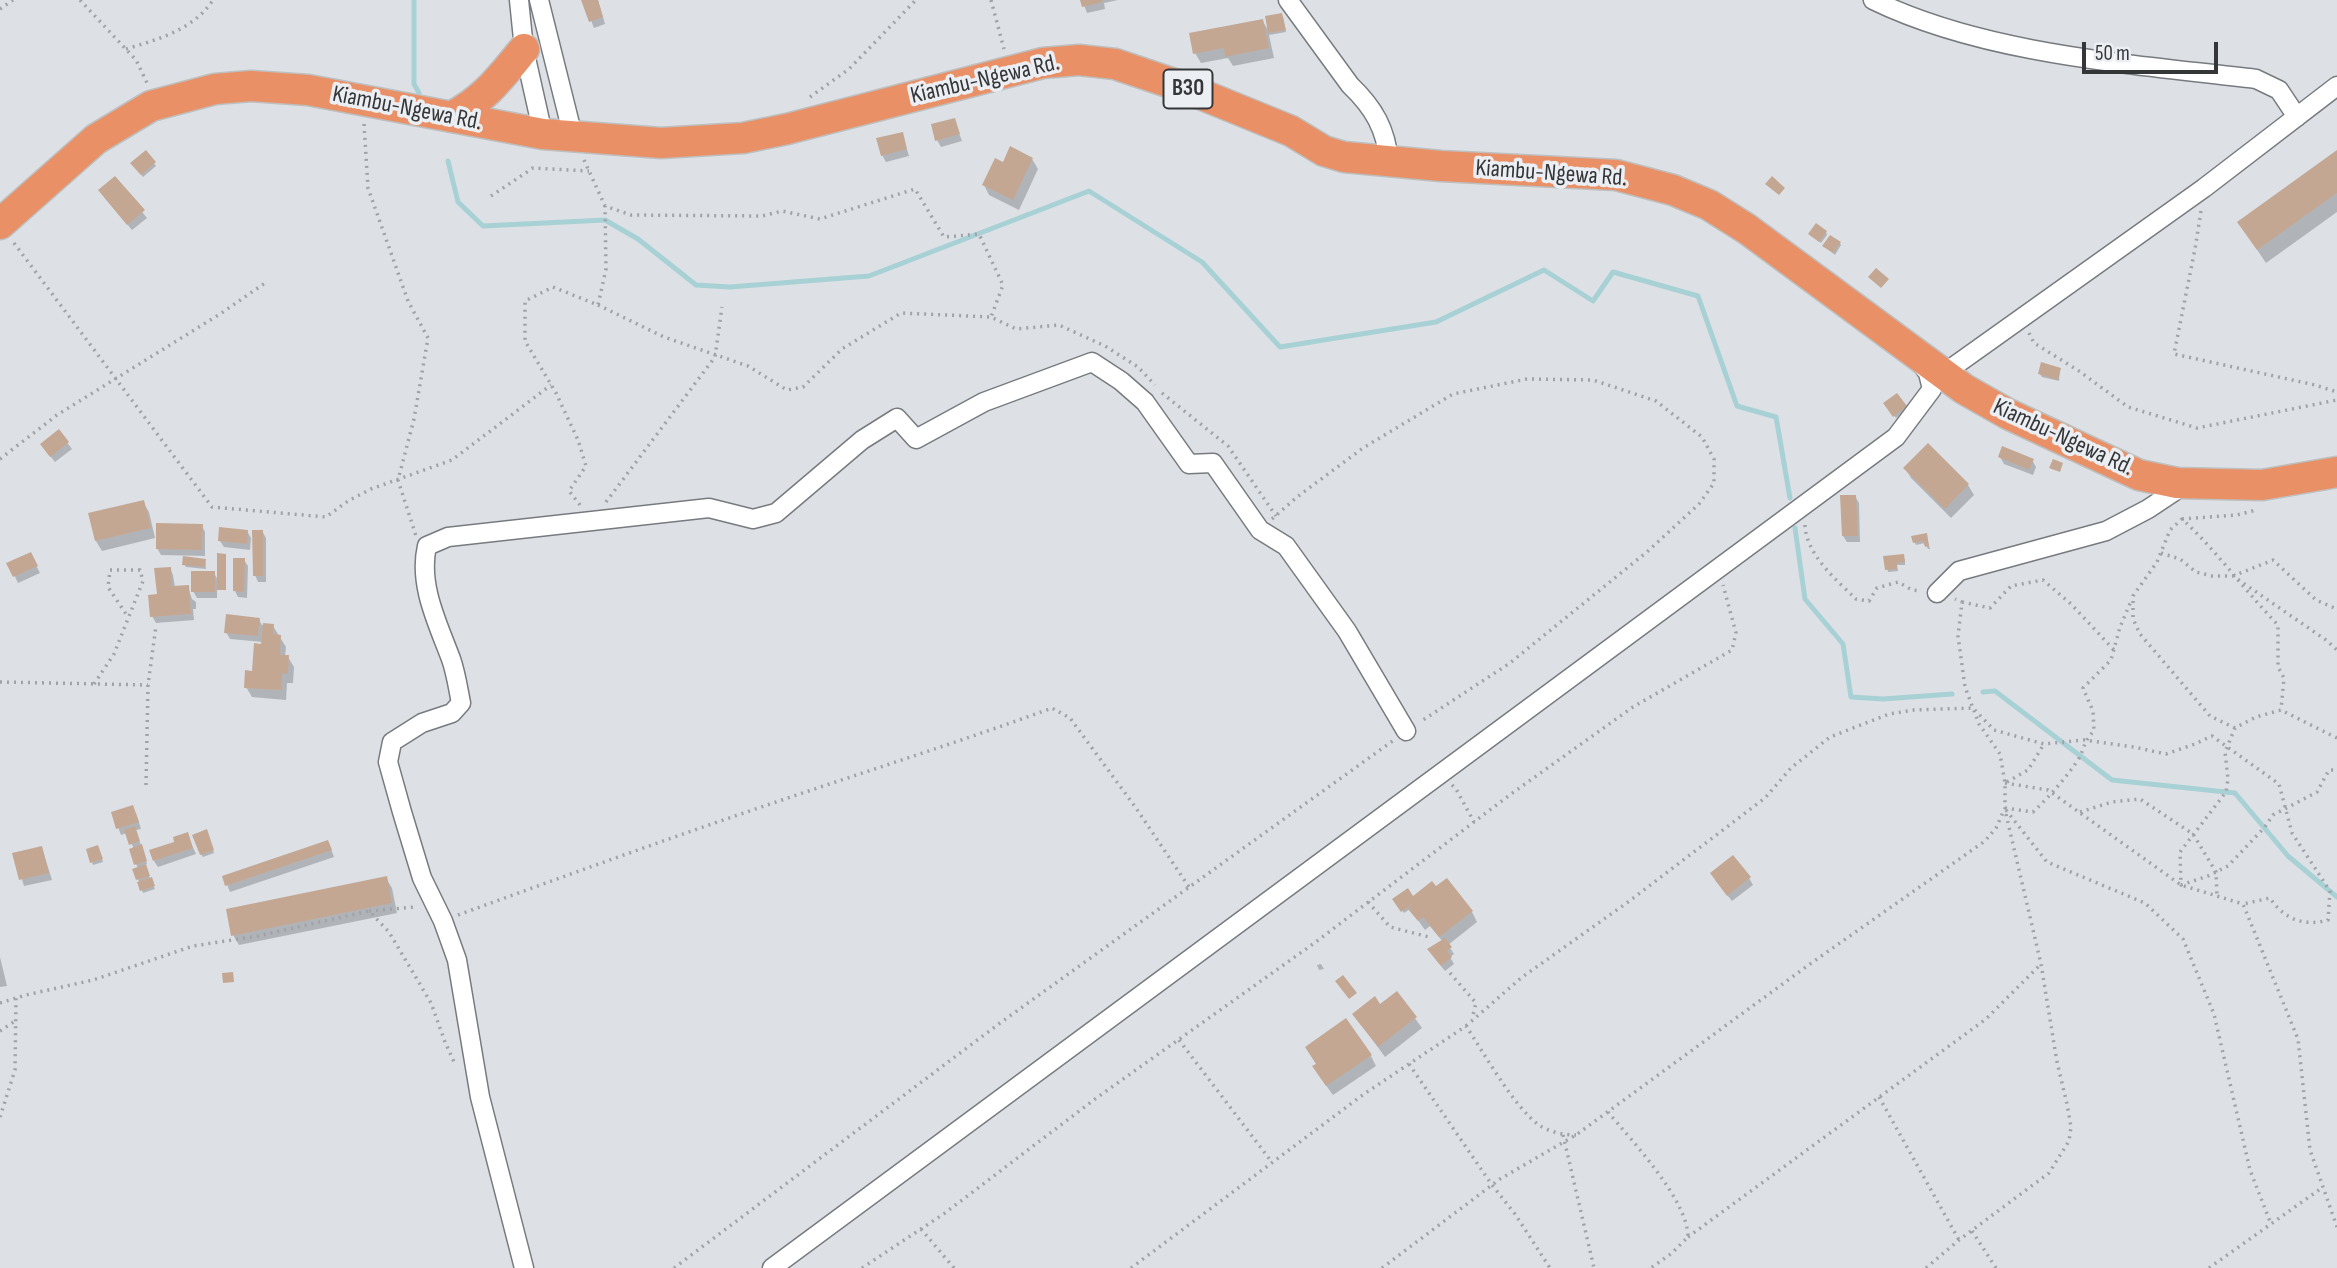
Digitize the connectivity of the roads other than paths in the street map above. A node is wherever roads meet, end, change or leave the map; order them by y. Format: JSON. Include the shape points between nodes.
{"nodes":[{"id":1,"x":519,"y":0,"type":"edge"},
{"id":2,"x":539,"y":0,"type":"edge"},
{"id":3,"x":1873,"y":0,"type":"edge"},
{"id":4,"x":1295,"y":2,"type":"edge"},
{"id":5,"x":524,"y":49,"type":"junction"},
{"id":6,"x":2337,"y":86,"type":"edge"},
{"id":7,"x":452,"y":117,"type":"junction"},
{"id":8,"x":2297,"y":117,"type":"junction"},
{"id":9,"x":543,"y":134,"type":"junction"},
{"id":10,"x":573,"y":136,"type":"junction"},
{"id":11,"x":1390,"y":162,"type":"junction"},
{"id":12,"x":4,"y":230,"type":"edge"},
{"id":13,"x":1914,"y":353,"type":"junction"},
{"id":14,"x":1943,"y":374,"type":"junction"},
{"id":15,"x":2337,"y":472,"type":"edge"},
{"id":16,"x":2187,"y":483,"type":"junction"},
{"id":17,"x":1937,"y":593,"type":"road end"},
{"id":18,"x":1406,"y":731,"type":"road end"},
{"id":19,"x":524,"y":1268,"type":"edge"},
{"id":20,"x":772,"y":1268,"type":"edge"}],
"edges":[{"from":1,"to":5,"type":"street"},
{"from":2,"to":10,"type":"street"},
{"from":3,"to":8,"type":"street","via":[[1966,35],[2087,58],[2256,79],[2278,90]]},
{"from":4,"to":11,"type":"street","via":[[1383,127]]},
{"from":5,"to":7,"type":"highway","via":[[487,93]]},
{"from":5,"to":9,"type":"street"},
{"from":6,"to":8,"type":"street"},
{"from":7,"to":9,"type":"highway","name":"Kiambu-Ngewa Rd.","number":"B30"},
{"from":7,"to":12,"type":"highway","name":"Kiambu-Ngewa Rd.","number":"B30","via":[[308,90],[215,89],[157,105],[96,139]]},
{"from":8,"to":14,"type":"street"},
{"from":9,"to":10,"type":"highway","name":"Kiambu-Ngewa Rd.","number":"B30"},
{"from":10,"to":11,"type":"highway","name":"Kiambu-Ngewa Rd.","number":"B30","via":[[661,143],[743,138],[1044,63],[1079,60],[1115,64],[1183,87],[1291,131],[1324,151]]},
{"from":11,"to":13,"type":"highway","name":"Kiambu-Ngewa Rd.","number":"B30","via":[[1615,175],[1673,190],[1709,205],[1747,229]]},
{"from":13,"to":14,"type":"highway","name":"Kiambu-Ngewa Rd.","number":"B30"},
{"from":13,"to":20,"type":"street","via":[[1928,373],[1932,389],[1896,437]]},
{"from":14,"to":16,"type":"highway","name":"Kiambu-Ngewa Rd.","number":"B30","via":[[2008,414],[2139,475]]},
{"from":15,"to":16,"type":"highway","name":"Kiambu-Ngewa Rd.","number":"B30","via":[[2262,485]]},
{"from":16,"to":17,"type":"street","via":[[2106,531],[1959,571]]},
{"from":18,"to":19,"type":"street","via":[[1347,631],[1286,546],[1260,530],[1213,463],[1189,464],[1145,402],[1092,362],[984,402],[916,439],[897,418],[862,440],[776,513],[752,519],[709,508],[448,537],[427,546],[424,561],[431,606],[461,703],[452,713],[422,723],[392,742],[388,762],[422,878],[457,960],[480,1097]]}]}
